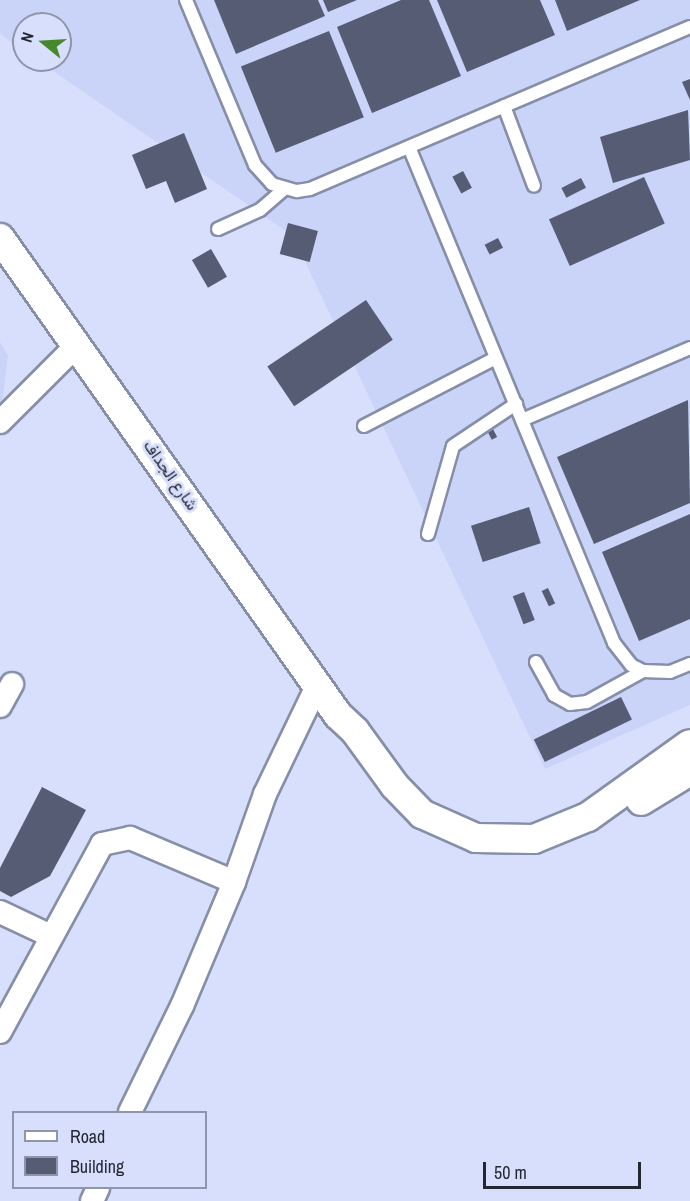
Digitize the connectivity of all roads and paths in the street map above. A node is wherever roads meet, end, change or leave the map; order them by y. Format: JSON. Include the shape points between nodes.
{"nodes":[{"id":1,"x":186,"y":0,"type":"edge"},
{"id":2,"x":690,"y":27,"type":"edge"},
{"id":3,"x":504,"y":106,"type":"junction"},
{"id":4,"x":409,"y":147,"type":"junction"},
{"id":5,"x":534,"y":186,"type":"dead end"},
{"id":6,"x":284,"y":189,"type":"junction"},
{"id":7,"x":218,"y":229,"type":"dead end"},
{"id":8,"x":0,"y":238,"type":"edge"},
{"id":9,"x":77,"y":345,"type":"junction"},
{"id":10,"x":690,"y":348,"type":"edge"},
{"id":11,"x":496,"y":358,"type":"junction"},
{"id":12,"x":516,"y":404,"type":"junction"},
{"id":13,"x":522,"y":420,"type":"junction"},
{"id":14,"x":0,"y":422,"type":"edge"},
{"id":15,"x":364,"y":426,"type":"dead end"},
{"id":16,"x":428,"y":534,"type":"dead end"},
{"id":17,"x":536,"y":662,"type":"dead end"},
{"id":18,"x":690,"y":664,"type":"edge"},
{"id":19,"x":643,"y":671,"type":"junction"},
{"id":20,"x":12,"y":684,"type":"dead end"},
{"id":21,"x":317,"y":686,"type":"junction"},
{"id":22,"x":0,"y":706,"type":"edge"},
{"id":23,"x":338,"y":715,"type":"junction"},
{"id":24,"x":690,"y":744,"type":"edge"},
{"id":25,"x":690,"y":771,"type":"edge"},
{"id":26,"x":234,"y":882,"type":"junction"},
{"id":27,"x":0,"y":912,"type":"edge"},
{"id":28,"x":51,"y":936,"type":"junction"},
{"id":29,"x":0,"y":1032,"type":"edge"},
{"id":30,"x":131,"y":1111,"type":"edge"}],
"edges":[{"from":1,"to":6,"type":"lane","via":[[255,165],[272,184]]},
{"from":2,"to":3,"type":"lane"},
{"from":3,"to":4,"type":"lane"},
{"from":3,"to":5,"type":"lane"},
{"from":4,"to":6,"type":"lane","via":[[310,189]]},
{"from":4,"to":11,"type":"lane"},
{"from":6,"to":7,"type":"lane","via":[[260,210]]},
{"from":8,"to":9,"type":"street","name":"شارع الجداف"},
{"from":9,"to":14,"type":"street"},
{"from":9,"to":21,"type":"street","name":"شارع الجداف"},
{"from":10,"to":13,"type":"lane"},
{"from":11,"to":12,"type":"lane"},
{"from":11,"to":15,"type":"lane"},
{"from":12,"to":13,"type":"lane"},
{"from":12,"to":16,"type":"lane","via":[[453,446]]},
{"from":13,"to":19,"type":"lane","via":[[614,644],[631,664]]},
{"from":17,"to":19,"type":"lane","via":[[554,695],[570,704],[587,702]]},
{"from":18,"to":19,"type":"lane","via":[[670,672]]},
{"from":20,"to":22,"type":"street"},
{"from":21,"to":23,"type":"street","name":"شارع الجداف"},
{"from":21,"to":26,"type":"street","via":[[265,794]]},
{"from":23,"to":24,"type":"street","via":[[422,814],[457,832],[495,842],[534,839],[571,827]]},
{"from":23,"to":25,"type":"street","via":[[397,810],[430,838],[470,854],[513,858],[556,848]]},
{"from":26,"to":28,"type":"street","via":[[130,838],[111,840],[96,852]]},
{"from":26,"to":30,"type":"street","via":[[182,1006]]},
{"from":27,"to":28,"type":"street"},
{"from":28,"to":29,"type":"street"}]}
